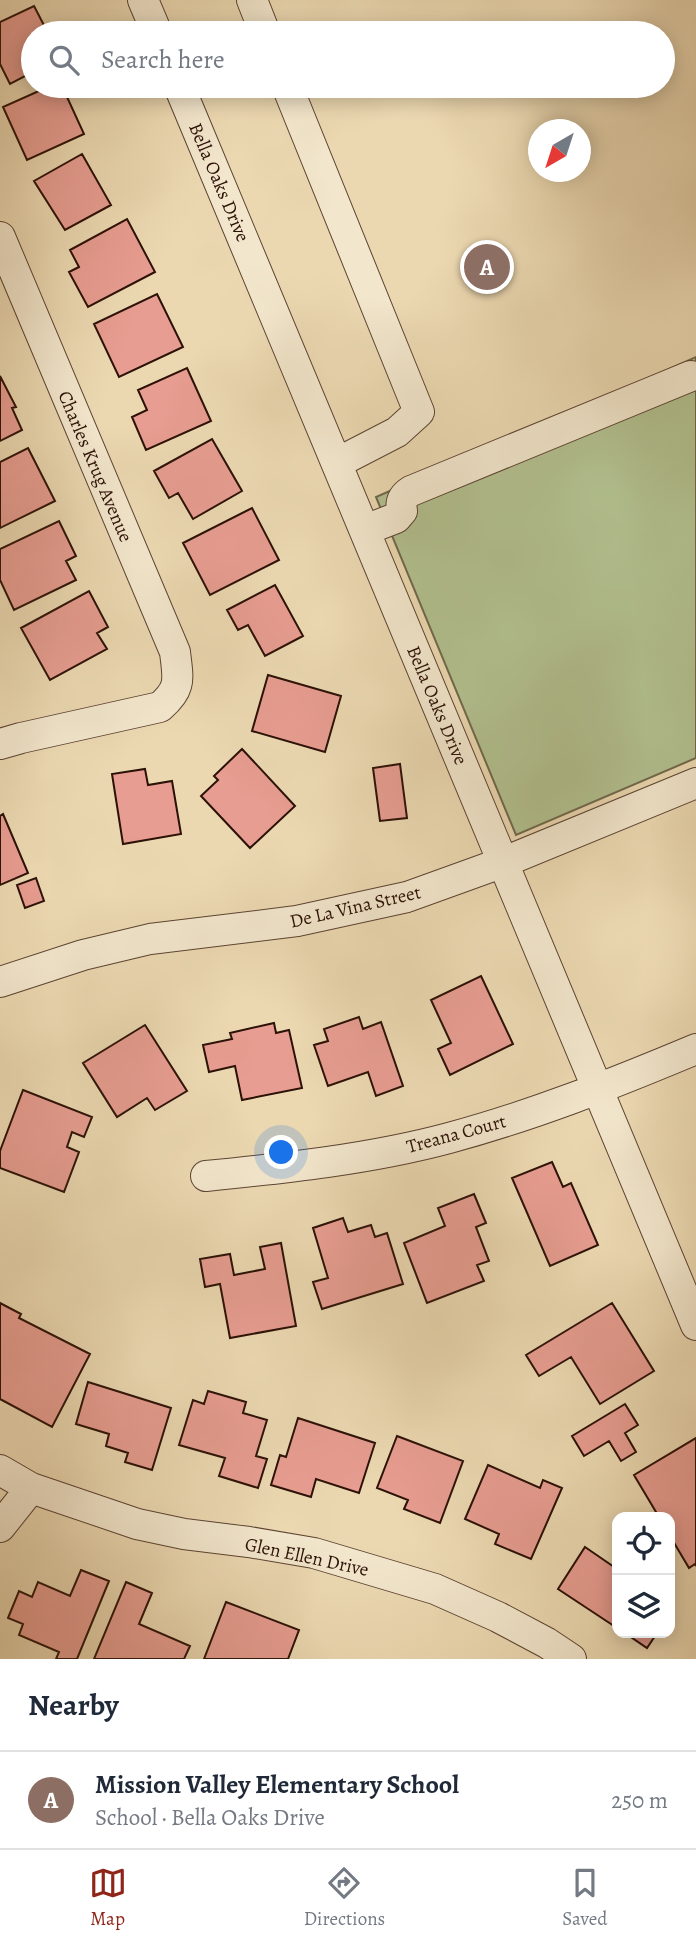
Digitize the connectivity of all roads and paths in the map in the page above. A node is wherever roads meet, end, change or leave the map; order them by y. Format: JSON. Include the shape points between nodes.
{"nodes":[{"id":1,"x":144,"y":0,"type":"edge"},
{"id":2,"x":252,"y":0,"type":"edge"},
{"id":3,"x":152,"y":21,"type":"edge"},
{"id":4,"x":260,"y":21,"type":"edge"},
{"id":5,"x":184,"y":98,"type":"edge"},
{"id":6,"x":291,"y":98,"type":"edge"},
{"id":7,"x":0,"y":237,"type":"edge"},
{"id":8,"x":691,"y":376,"type":"dead end"},
{"id":9,"x":337,"y":463,"type":"junction"},
{"id":10,"x":365,"y":530,"type":"junction"},
{"id":11,"x":0,"y":744,"type":"edge"},
{"id":12,"x":696,"y":783,"type":"edge"},
{"id":13,"x":504,"y":862,"type":"junction"},
{"id":14,"x":0,"y":982,"type":"edge"},
{"id":15,"x":696,"y":1049,"type":"edge"},
{"id":16,"x":597,"y":1090,"type":"junction"},
{"id":17,"x":206,"y":1176,"type":"dead end"},
{"id":18,"x":696,"y":1325,"type":"edge"},
{"id":19,"x":0,"y":1470,"type":"edge"},
{"id":20,"x":31,"y":1488,"type":"junction"},
{"id":21,"x":0,"y":1527,"type":"edge"},
{"id":22,"x":571,"y":1659,"type":"edge"}],
"edges":[{"from":1,"to":3,"type":"street"},
{"from":2,"to":4,"type":"street"},
{"from":5,"to":9,"type":"street","name":"Bella Oaks Drive"},
{"from":6,"to":9,"type":"street","via":[[419,412],[397,432]]},
{"from":7,"to":11,"type":"street","name":"Charles Krug Avenue","via":[[175,652],[178,685],[172,698],[160,707]]},
{"from":8,"to":10,"type":"street","via":[[411,491],[404,496],[396,518]]},
{"from":9,"to":10,"type":"street","name":"Bella Oaks Drive"},
{"from":10,"to":13,"type":"street","name":"Bella Oaks Drive"},
{"from":12,"to":13,"type":"street","name":"De La Vina Street"},
{"from":13,"to":14,"type":"street","name":"De La Vina Street","via":[[407,897],[297,920],[150,939],[83,954]]},
{"from":13,"to":16,"type":"street","name":"Bella Oaks Drive"},
{"from":15,"to":16,"type":"street","name":"Treana Court"},
{"from":16,"to":17,"type":"street","name":"Treana Court","via":[[448,1138],[303,1166]]},
{"from":16,"to":18,"type":"street","name":"Bella Oaks Drive"},
{"from":19,"to":20,"type":"street","name":"Glen Ellen Drive"},
{"from":20,"to":21,"type":"street"},
{"from":20,"to":22,"type":"street","name":"Glen Ellen Drive","via":[[137,1524],[314,1553],[435,1589],[498,1617]]}]}
